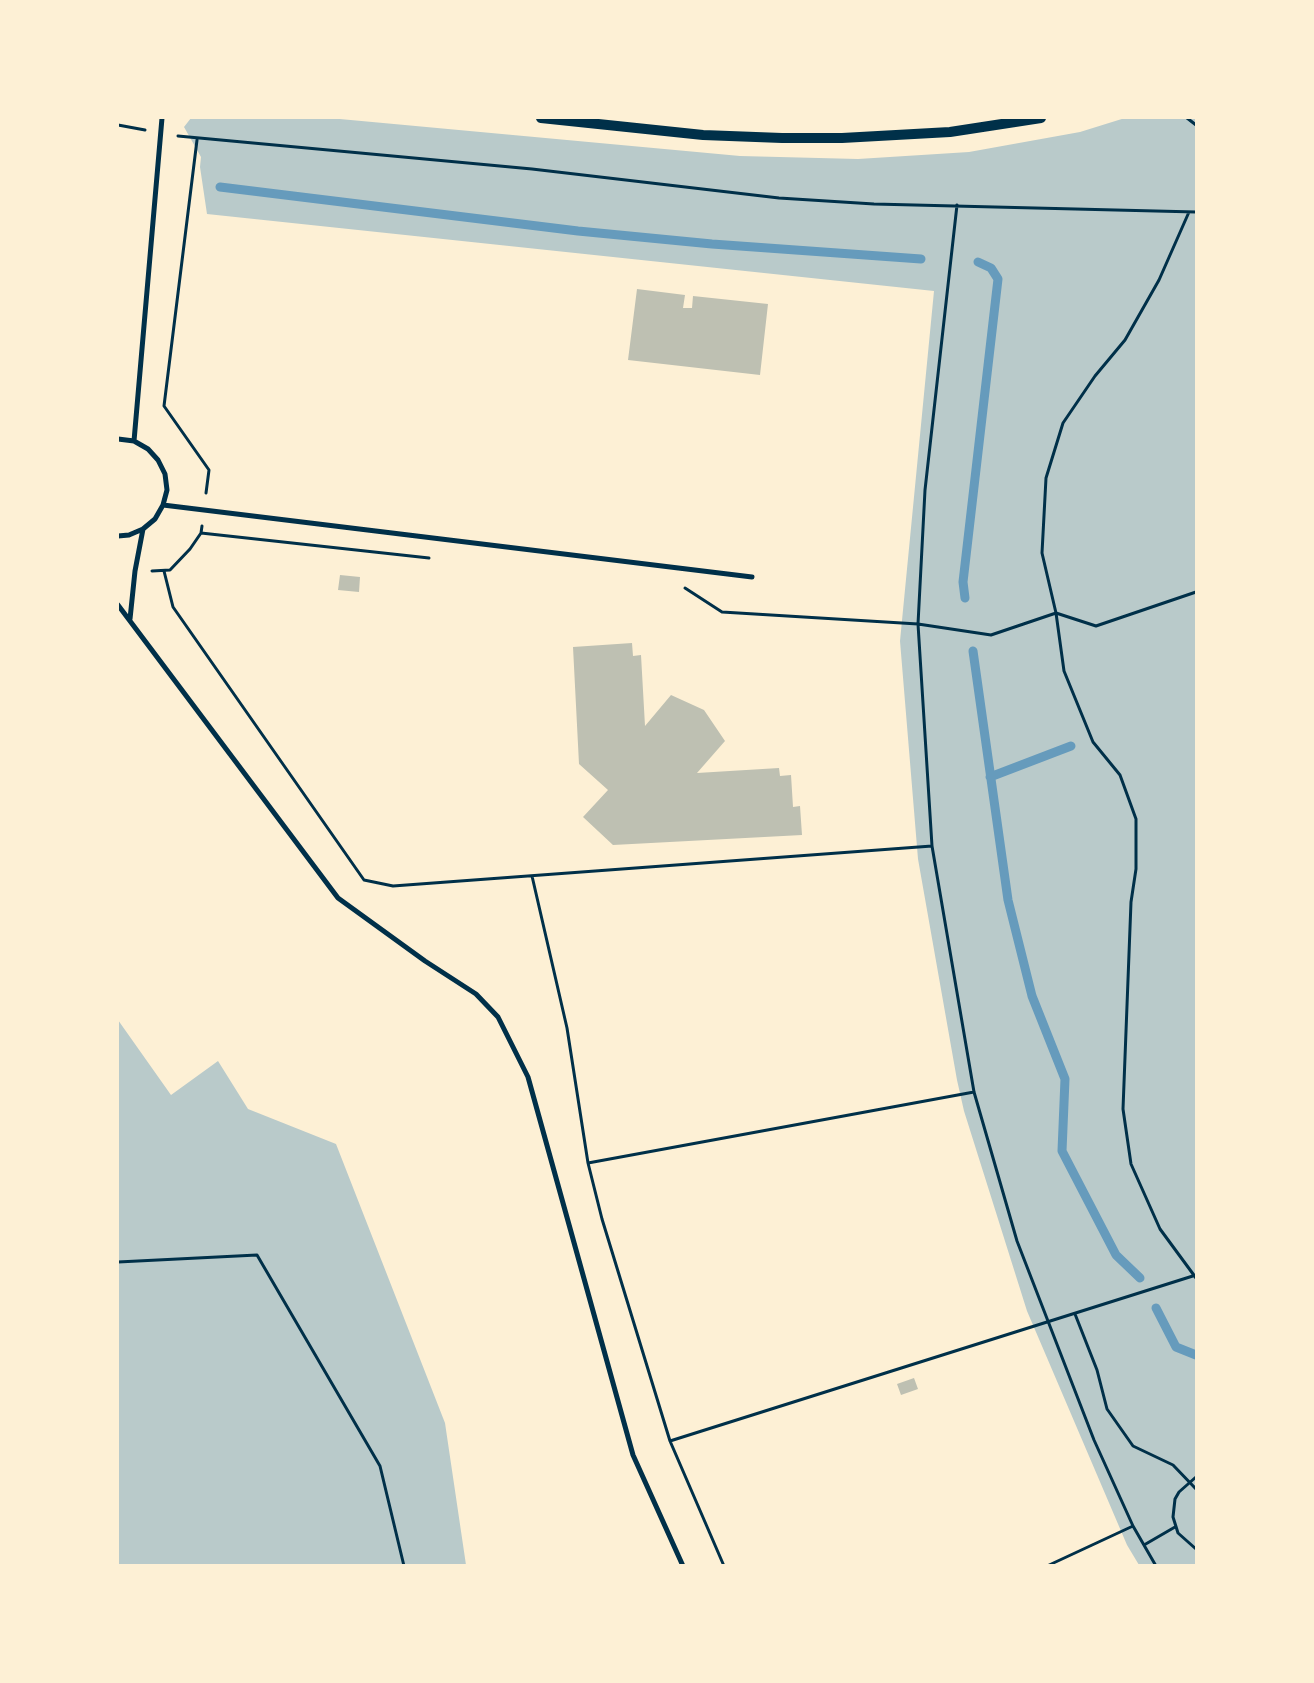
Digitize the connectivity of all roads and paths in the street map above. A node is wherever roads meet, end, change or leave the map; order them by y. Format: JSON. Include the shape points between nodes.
{"nodes":[{"id":1,"x":162,"y":118,"type":"edge"},
{"id":2,"x":541,"y":118,"type":"edge"},
{"id":3,"x":1041,"y":118,"type":"edge"},
{"id":4,"x":1187,"y":118,"type":"edge"},
{"id":5,"x":1196,"y":125,"type":"edge"},
{"id":6,"x":957,"y":205,"type":"junction"},
{"id":7,"x":1189,"y":212,"type":"junction"},
{"id":8,"x":1196,"y":212,"type":"edge"},
{"id":9,"x":118,"y":439,"type":"edge"},
{"id":10,"x":134,"y":441,"type":"junction"},
{"id":11,"x":207,"y":485,"type":"dead end"},
{"id":12,"x":163,"y":505,"type":"junction"},
{"id":13,"x":143,"y":529,"type":"junction"},
{"id":14,"x":118,"y":536,"type":"edge"},
{"id":15,"x":436,"y":558,"type":"dead end"},
{"id":16,"x":145,"y":571,"type":"dead end"},
{"id":17,"x":164,"y":571,"type":"junction"},
{"id":18,"x":752,"y":577,"type":"dead end"},
{"id":19,"x":680,"y":585,"type":"dead end"},
{"id":20,"x":1196,"y":592,"type":"edge"},
{"id":21,"x":118,"y":605,"type":"edge"},
{"id":22,"x":1056,"y":613,"type":"junction"},
{"id":23,"x":130,"y":619,"type":"junction"},
{"id":24,"x":918,"y":624,"type":"junction"},
{"id":25,"x":932,"y":846,"type":"junction"},
{"id":26,"x":532,"y":876,"type":"junction"},
{"id":27,"x":974,"y":1092,"type":"junction"},
{"id":28,"x":588,"y":1163,"type":"junction"},
{"id":29,"x":118,"y":1262,"type":"edge"},
{"id":30,"x":1196,"y":1276,"type":"edge"},
{"id":31,"x":1075,"y":1314,"type":"junction"},
{"id":32,"x":1049,"y":1322,"type":"junction"},
{"id":33,"x":670,"y":1441,"type":"junction"},
{"id":34,"x":1196,"y":1477,"type":"edge"},
{"id":35,"x":1190,"y":1480,"type":"junction"},
{"id":36,"x":1196,"y":1489,"type":"edge"},
{"id":37,"x":1133,"y":1526,"type":"junction"},
{"id":38,"x":1175,"y":1527,"type":"junction"},
{"id":39,"x":1144,"y":1546,"type":"junction"},
{"id":40,"x":1196,"y":1549,"type":"edge"},
{"id":41,"x":404,"y":1566,"type":"edge"},
{"id":42,"x":683,"y":1566,"type":"edge"},
{"id":43,"x":724,"y":1566,"type":"edge"},
{"id":44,"x":1047,"y":1566,"type":"edge"},
{"id":45,"x":1156,"y":1566,"type":"edge"}],
"edges":[{"from":1,"to":10,"type":"street"},
{"from":2,"to":3,"type":"main road","via":[[694,134],[782,138],[950,132]]},
{"from":4,"to":5,"type":"path"},
{"from":6,"to":7,"type":"path"},
{"from":6,"to":11,"type":"path","via":[[779,198],[532,169],[197,140],[164,406],[209,470]]},
{"from":6,"to":24,"type":"path","via":[[925,490]]},
{"from":7,"to":8,"type":"path"},
{"from":7,"to":22,"type":"path","via":[[1158,280],[1125,340],[1063,423],[1046,478],[1042,553]]},
{"from":9,"to":10,"type":"street"},
{"from":10,"to":12,"type":"street","via":[[148,449],[162,467],[167,490]]},
{"from":12,"to":13,"type":"street","via":[[155,519]]},
{"from":12,"to":18,"type":"street"},
{"from":13,"to":14,"type":"street"},
{"from":13,"to":23,"type":"street"},
{"from":15,"to":17,"type":"path","via":[[201,533],[190,550],[170,570]]},
{"from":16,"to":17,"type":"path"},
{"from":17,"to":26,"type":"path","via":[[172,607],[364,880],[393,886]]},
{"from":19,"to":24,"type":"path","via":[[722,612]]},
{"from":20,"to":22,"type":"path","via":[[1096,626]]},
{"from":21,"to":23,"type":"street"},
{"from":22,"to":24,"type":"path","via":[[991,635]]},
{"from":22,"to":30,"type":"path","via":[[1064,671],[1093,742],[1120,775],[1136,819],[1123,1109],[1131,1164],[1160,1228]]},
{"from":23,"to":42,"type":"street","via":[[338,898],[476,994],[498,1017],[528,1078],[633,1456]]},
{"from":24,"to":25,"type":"path"},
{"from":25,"to":26,"type":"path"},
{"from":25,"to":27,"type":"path"},
{"from":26,"to":28,"type":"path","via":[[567,1028]]},
{"from":27,"to":28,"type":"path"},
{"from":27,"to":32,"type":"path","via":[[1017,1241]]},
{"from":28,"to":33,"type":"path"},
{"from":29,"to":41,"type":"path","via":[[257,1255],[380,1466]]},
{"from":30,"to":31,"type":"path"},
{"from":31,"to":32,"type":"path"},
{"from":31,"to":35,"type":"path","via":[[1098,1370],[1108,1409],[1133,1446],[1173,1465]]},
{"from":32,"to":33,"type":"path"},
{"from":32,"to":37,"type":"path","via":[[1094,1440]]},
{"from":33,"to":43,"type":"path"},
{"from":34,"to":35,"type":"path"},
{"from":35,"to":36,"type":"path"},
{"from":35,"to":38,"type":"path","via":[[1175,1499]]},
{"from":37,"to":39,"type":"path"},
{"from":37,"to":44,"type":"path"},
{"from":38,"to":39,"type":"path"},
{"from":38,"to":40,"type":"path","via":[[1184,1541]]},
{"from":39,"to":45,"type":"path"}]}
